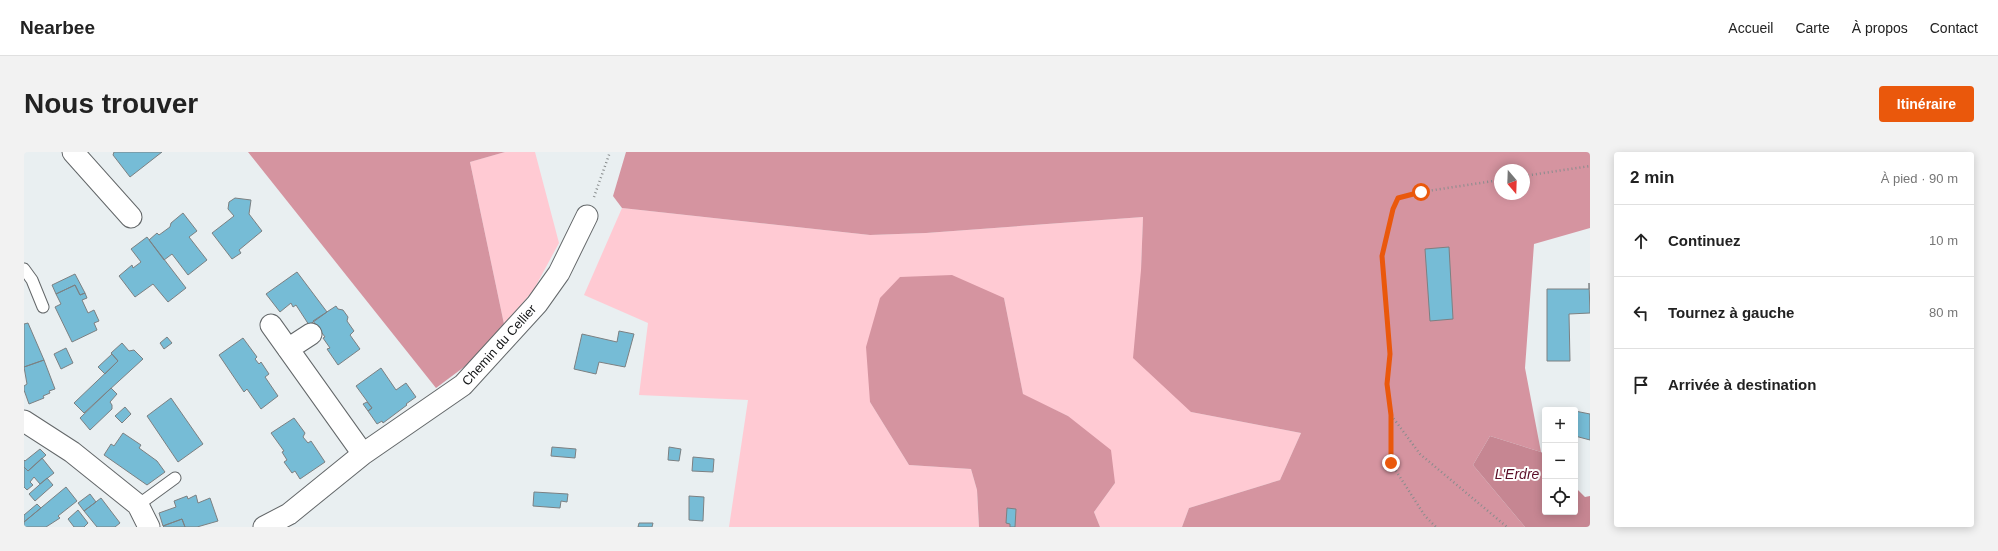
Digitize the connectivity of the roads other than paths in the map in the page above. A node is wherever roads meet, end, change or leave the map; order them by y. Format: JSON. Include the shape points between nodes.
{"nodes":[{"id":1,"x":73,"y":152,"type":"edge"},
{"id":2,"x":587,"y":216,"type":"road end"},
{"id":3,"x":131,"y":217,"type":"dead end"},
{"id":4,"x":24,"y":270,"type":"edge"},
{"id":5,"x":43,"y":308,"type":"dead end"},
{"id":6,"x":271,"y":326,"type":"dead end"},
{"id":7,"x":310,"y":334,"type":"dead end"},
{"id":8,"x":288,"y":349,"type":"junction"},
{"id":9,"x":24,"y":421,"type":"edge"},
{"id":10,"x":364,"y":454,"type":"junction"},
{"id":11,"x":175,"y":478,"type":"dead end"},
{"id":12,"x":138,"y":505,"type":"junction"},
{"id":13,"x":149,"y":527,"type":"edge"},
{"id":14,"x":264,"y":527,"type":"edge"}],
"edges":[{"from":1,"to":3,"type":"street"},
{"from":2,"to":10,"type":"street","name":"Chemin du Cellier","via":[[559,273],[537,304],[463,385]]},
{"from":4,"to":5,"type":"lane","via":[[32,280]]},
{"from":6,"to":8,"type":"street"},
{"from":7,"to":8,"type":"street"},
{"from":8,"to":10,"type":"street"},
{"from":9,"to":12,"type":"street","via":[[72,452]]},
{"from":10,"to":14,"type":"street","name":"Chemin du Cellier","via":[[289,514]]},
{"from":11,"to":12,"type":"lane"},
{"from":12,"to":13,"type":"street"}]}
